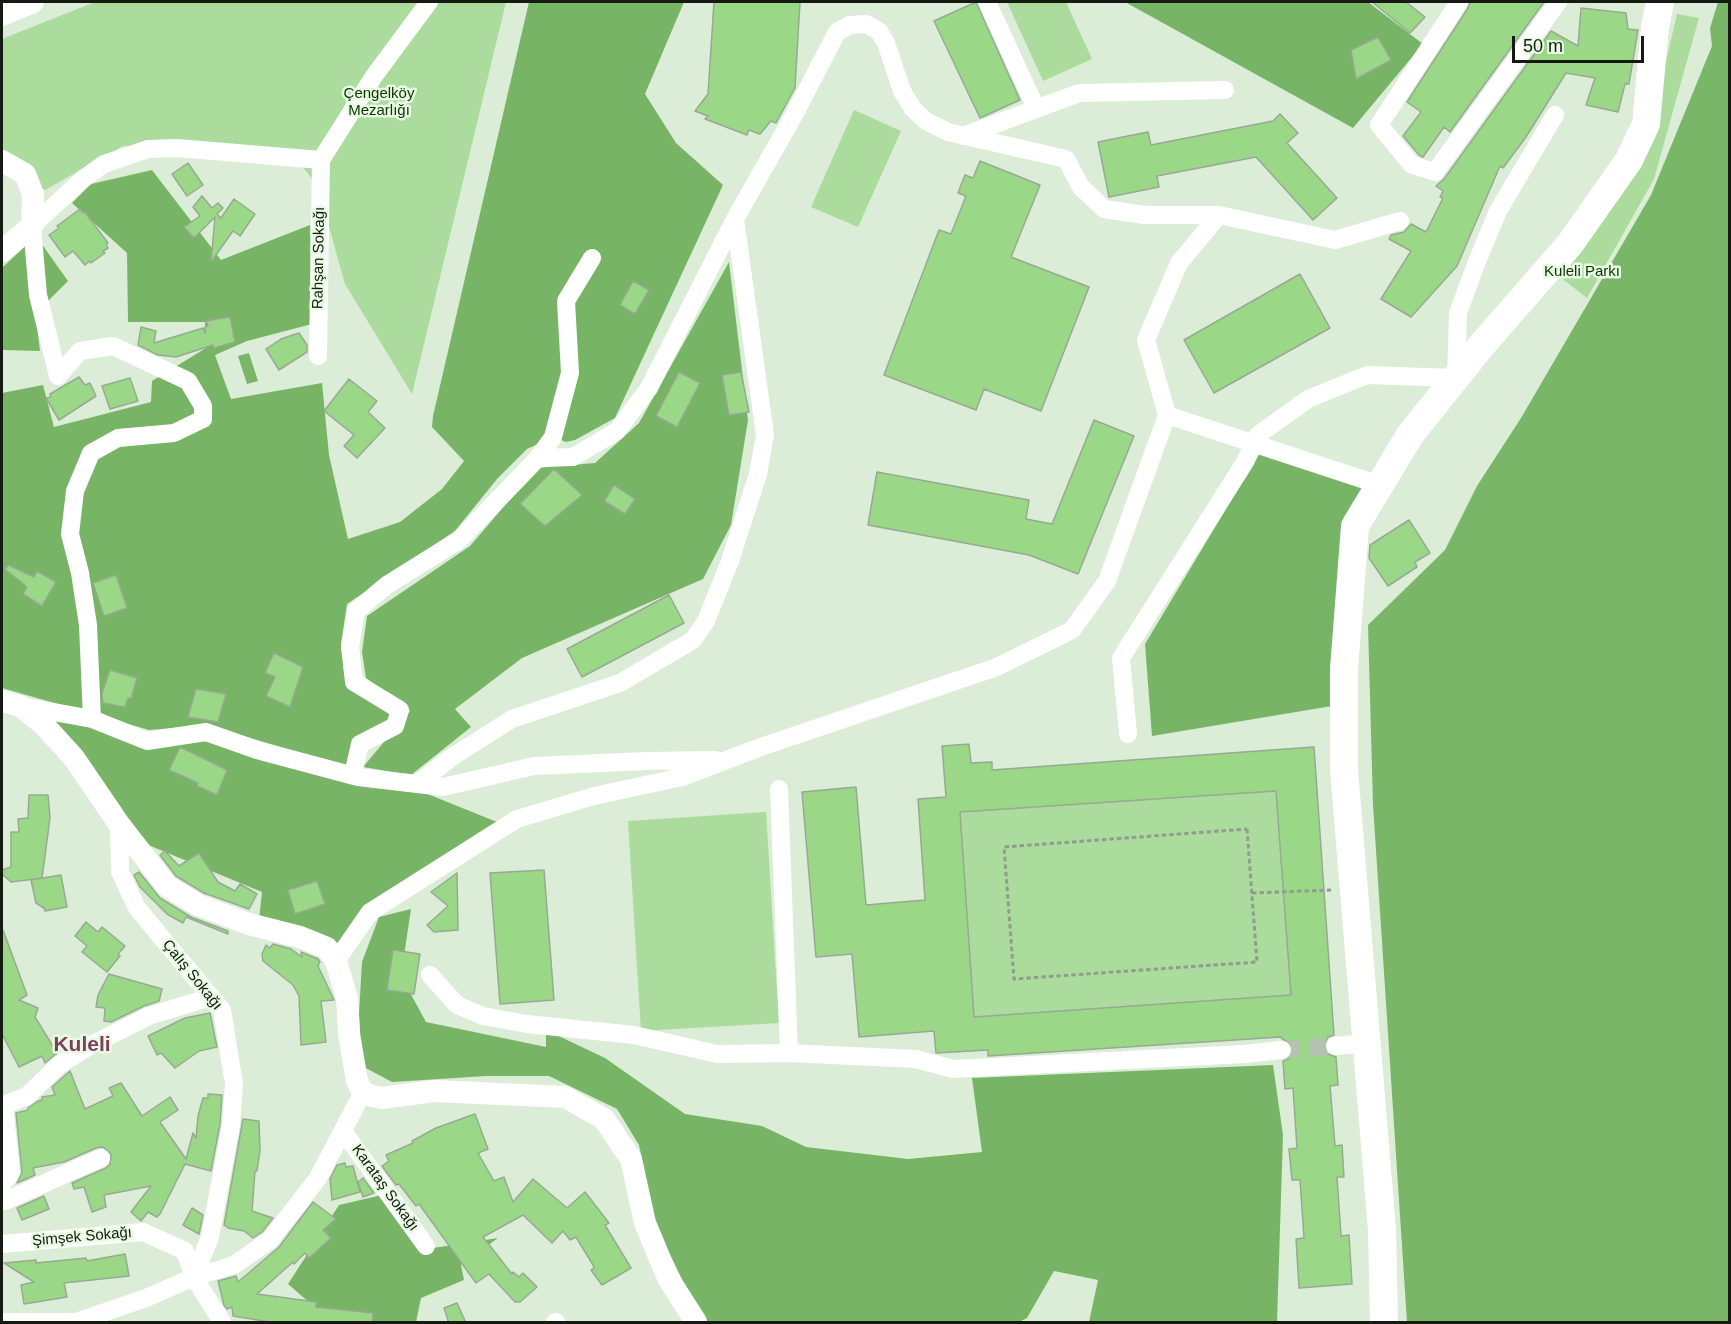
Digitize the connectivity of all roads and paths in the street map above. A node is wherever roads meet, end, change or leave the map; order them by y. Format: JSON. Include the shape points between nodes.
{"nodes":[{"id":1,"x":33,"y":2,"type":"edge"},
{"id":2,"x":429,"y":2,"type":"edge"},
{"id":3,"x":987,"y":2,"type":"edge"},
{"id":4,"x":1459,"y":2,"type":"edge"},
{"id":5,"x":1558,"y":2,"type":"edge"},
{"id":6,"x":1660,"y":2,"type":"edge"},
{"id":7,"x":2,"y":15,"type":"edge"},
{"id":8,"x":1225,"y":90,"type":"dead end"},
{"id":9,"x":1036,"y":108,"type":"junction"},
{"id":10,"x":1555,"y":116,"type":"dead end"},
{"id":11,"x":963,"y":136,"type":"junction"},
{"id":12,"x":321,"y":160,"type":"junction"},
{"id":13,"x":2,"y":161,"type":"edge"},
{"id":14,"x":1219,"y":215,"type":"junction"},
{"id":15,"x":735,"y":219,"type":"junction"},
{"id":16,"x":1400,"y":220,"type":"dead end"},
{"id":17,"x":32,"y":226,"type":"junction"},
{"id":18,"x":2,"y":251,"type":"edge"},
{"id":19,"x":592,"y":258,"type":"dead end"},
{"id":20,"x":318,"y":356,"type":"dead end"},
{"id":21,"x":1456,"y":378,"type":"junction"},
{"id":22,"x":1167,"y":415,"type":"junction"},
{"id":23,"x":1253,"y":444,"type":"junction"},
{"id":24,"x":538,"y":458,"type":"junction"},
{"id":25,"x":1380,"y":485,"type":"junction"},
{"id":26,"x":11,"y":704,"type":"edge"},
{"id":27,"x":92,"y":719,"type":"junction"},
{"id":28,"x":1128,"y":734,"type":"dead end"},
{"id":29,"x":727,"y":760,"type":"junction"},
{"id":30,"x":353,"y":776,"type":"junction"},
{"id":31,"x":417,"y":784,"type":"junction"},
{"id":32,"x":779,"y":789,"type":"dead end"},
{"id":33,"x":119,"y":824,"type":"junction"},
{"id":34,"x":1354,"y":887,"type":"junction"},
{"id":35,"x":1252,"y":893,"type":"junction"},
{"id":36,"x":336,"y":961,"type":"junction"},
{"id":37,"x":430,"y":975,"type":"dead end"},
{"id":38,"x":211,"y":997,"type":"junction"},
{"id":39,"x":1367,"y":1042,"type":"junction"},
{"id":40,"x":1335,"y":1046,"type":"tunnel mouth"},
{"id":41,"x":1282,"y":1050,"type":"tunnel mouth"},
{"id":42,"x":789,"y":1053,"type":"junction"},
{"id":43,"x":363,"y":1092,"type":"junction"},
{"id":44,"x":343,"y":1131,"type":"junction"},
{"id":45,"x":101,"y":1158,"type":"dead end"},
{"id":46,"x":2,"y":1195,"type":"edge"},
{"id":47,"x":2,"y":1245,"type":"edge"},
{"id":48,"x":426,"y":1246,"type":"dead end"},
{"id":49,"x":194,"y":1276,"type":"junction"},
{"id":50,"x":99,"y":1318,"type":"edge"},
{"id":51,"x":2,"y":1322,"type":"edge"},
{"id":52,"x":222,"y":1323,"type":"edge"},
{"id":53,"x":696,"y":1323,"type":"edge"},
{"id":54,"x":1384,"y":1323,"type":"edge"}],
"edges":[{"from":1,"to":7,"type":"street"},
{"from":2,"to":12,"type":"street","via":[[374,76]]},
{"from":3,"to":9,"type":"street"},
{"from":4,"to":5,"type":"street","via":[[1379,125],[1412,165],[1435,172]]},
{"from":6,"to":21,"type":"main road","via":[[1646,124],[1629,160],[1570,244]]},
{"from":8,"to":9,"type":"street","via":[[1079,93]]},
{"from":9,"to":11,"type":"street"},
{"from":10,"to":21,"type":"street","via":[[1498,211],[1476,264],[1458,313]]},
{"from":11,"to":14,"type":"street","via":[[1066,159],[1081,187],[1104,209],[1145,215]]},
{"from":11,"to":15,"type":"street","via":[[926,121],[913,109],[879,31],[866,24],[850,25],[837,32]]},
{"from":12,"to":17,"type":"street","via":[[177,147],[147,149],[104,164]]},
{"from":12,"to":20,"type":"street","name":"Rahşan Sokağı"},
{"from":13,"to":17,"type":"street","via":[[25,174],[33,194]]},
{"from":14,"to":16,"type":"street","via":[[1335,240]]},
{"from":14,"to":22,"type":"street","via":[[1179,263],[1146,339]]},
{"from":15,"to":24,"type":"street","via":[[649,388],[617,431],[573,457]]},
{"from":15,"to":31,"type":"street","via":[[765,435],[758,474],[730,561],[700,632],[693,640],[620,682],[512,719]]},
{"from":17,"to":18,"type":"street"},
{"from":17,"to":27,"type":"street","via":[[38,295],[58,376],[80,351],[113,346],[188,381],[203,406],[203,419],[174,433],[118,438],[90,453],[75,491],[69,534],[88,625]]},
{"from":19,"to":24,"type":"street","via":[[566,301],[570,373],[553,437]]},
{"from":21,"to":23,"type":"street","via":[[1367,375],[1308,399],[1258,435]]},
{"from":21,"to":25,"type":"main road","via":[[1410,435]]},
{"from":22,"to":23,"type":"street"},
{"from":22,"to":29,"type":"street","via":[[1107,581],[1072,630],[997,667]]},
{"from":23,"to":25,"type":"street"},
{"from":23,"to":28,"type":"street","via":[[1121,658]]},
{"from":24,"to":30,"type":"street","via":[[459,540],[387,585],[356,611],[350,647],[354,682],[400,710],[395,726],[360,744]]},
{"from":25,"to":34,"type":"main road","via":[[1354,526],[1344,669],[1344,770]]},
{"from":26,"to":27,"type":"street"},
{"from":26,"to":33,"type":"street","via":[[44,725],[75,758]]},
{"from":27,"to":30,"type":"street","via":[[147,741],[206,732]]},
{"from":29,"to":31,"type":"street","via":[[534,766],[442,787]]},
{"from":29,"to":36,"type":"street","via":[[682,777],[594,796],[518,819],[370,912]]},
{"from":30,"to":31,"type":"street"},
{"from":32,"to":42,"type":"street"},
{"from":33,"to":36,"type":"street","via":[[167,886],[182,896],[249,924],[327,948]]},
{"from":33,"to":38,"type":"street","name":"Çalış Sokağı","via":[[120,872],[137,908]]},
{"from":34,"to":35,"type":"path"},
{"from":34,"to":39,"type":"main road"},
{"from":35,"to":35,"type":"path","via":[[1247,829],[1004,847],[1014,979],[1257,962]]},
{"from":36,"to":43,"type":"street","via":[[347,999],[357,1081]]},
{"from":37,"to":42,"type":"street","via":[[457,1005],[483,1016],[634,1035],[717,1054]]},
{"from":38,"to":46,"type":"street","via":[[149,1016],[91,1046],[59,1065],[27,1096],[4,1105],[11,1173]]},
{"from":38,"to":49,"type":"street","name":"Çalış Sokağı","via":[[222,1010],[234,1084],[231,1125],[210,1237]]},
{"from":39,"to":40,"type":"street"},
{"from":39,"to":54,"type":"main road","via":[[1382,1230]]},
{"from":41,"to":42,"type":"street","via":[[953,1069],[916,1059]]},
{"from":43,"to":44,"type":"street"},
{"from":43,"to":53,"type":"street","via":[[382,1098],[435,1091],[565,1097],[604,1119],[631,1160],[645,1223],[668,1278]]},
{"from":44,"to":48,"type":"street","name":"Karataş Sokağı"},
{"from":44,"to":49,"type":"street","via":[[318,1178],[270,1240],[234,1265]]},
{"from":45,"to":46,"type":"street"},
{"from":47,"to":49,"type":"street","name":"Şimşek Sokağı","via":[[143,1232],[186,1251]]},
{"from":49,"to":50,"type":"street"},
{"from":49,"to":52,"type":"street","name":"Şimşek Sokağı"},
{"from":50,"to":51,"type":"street","via":[[76,1322]]}]}
